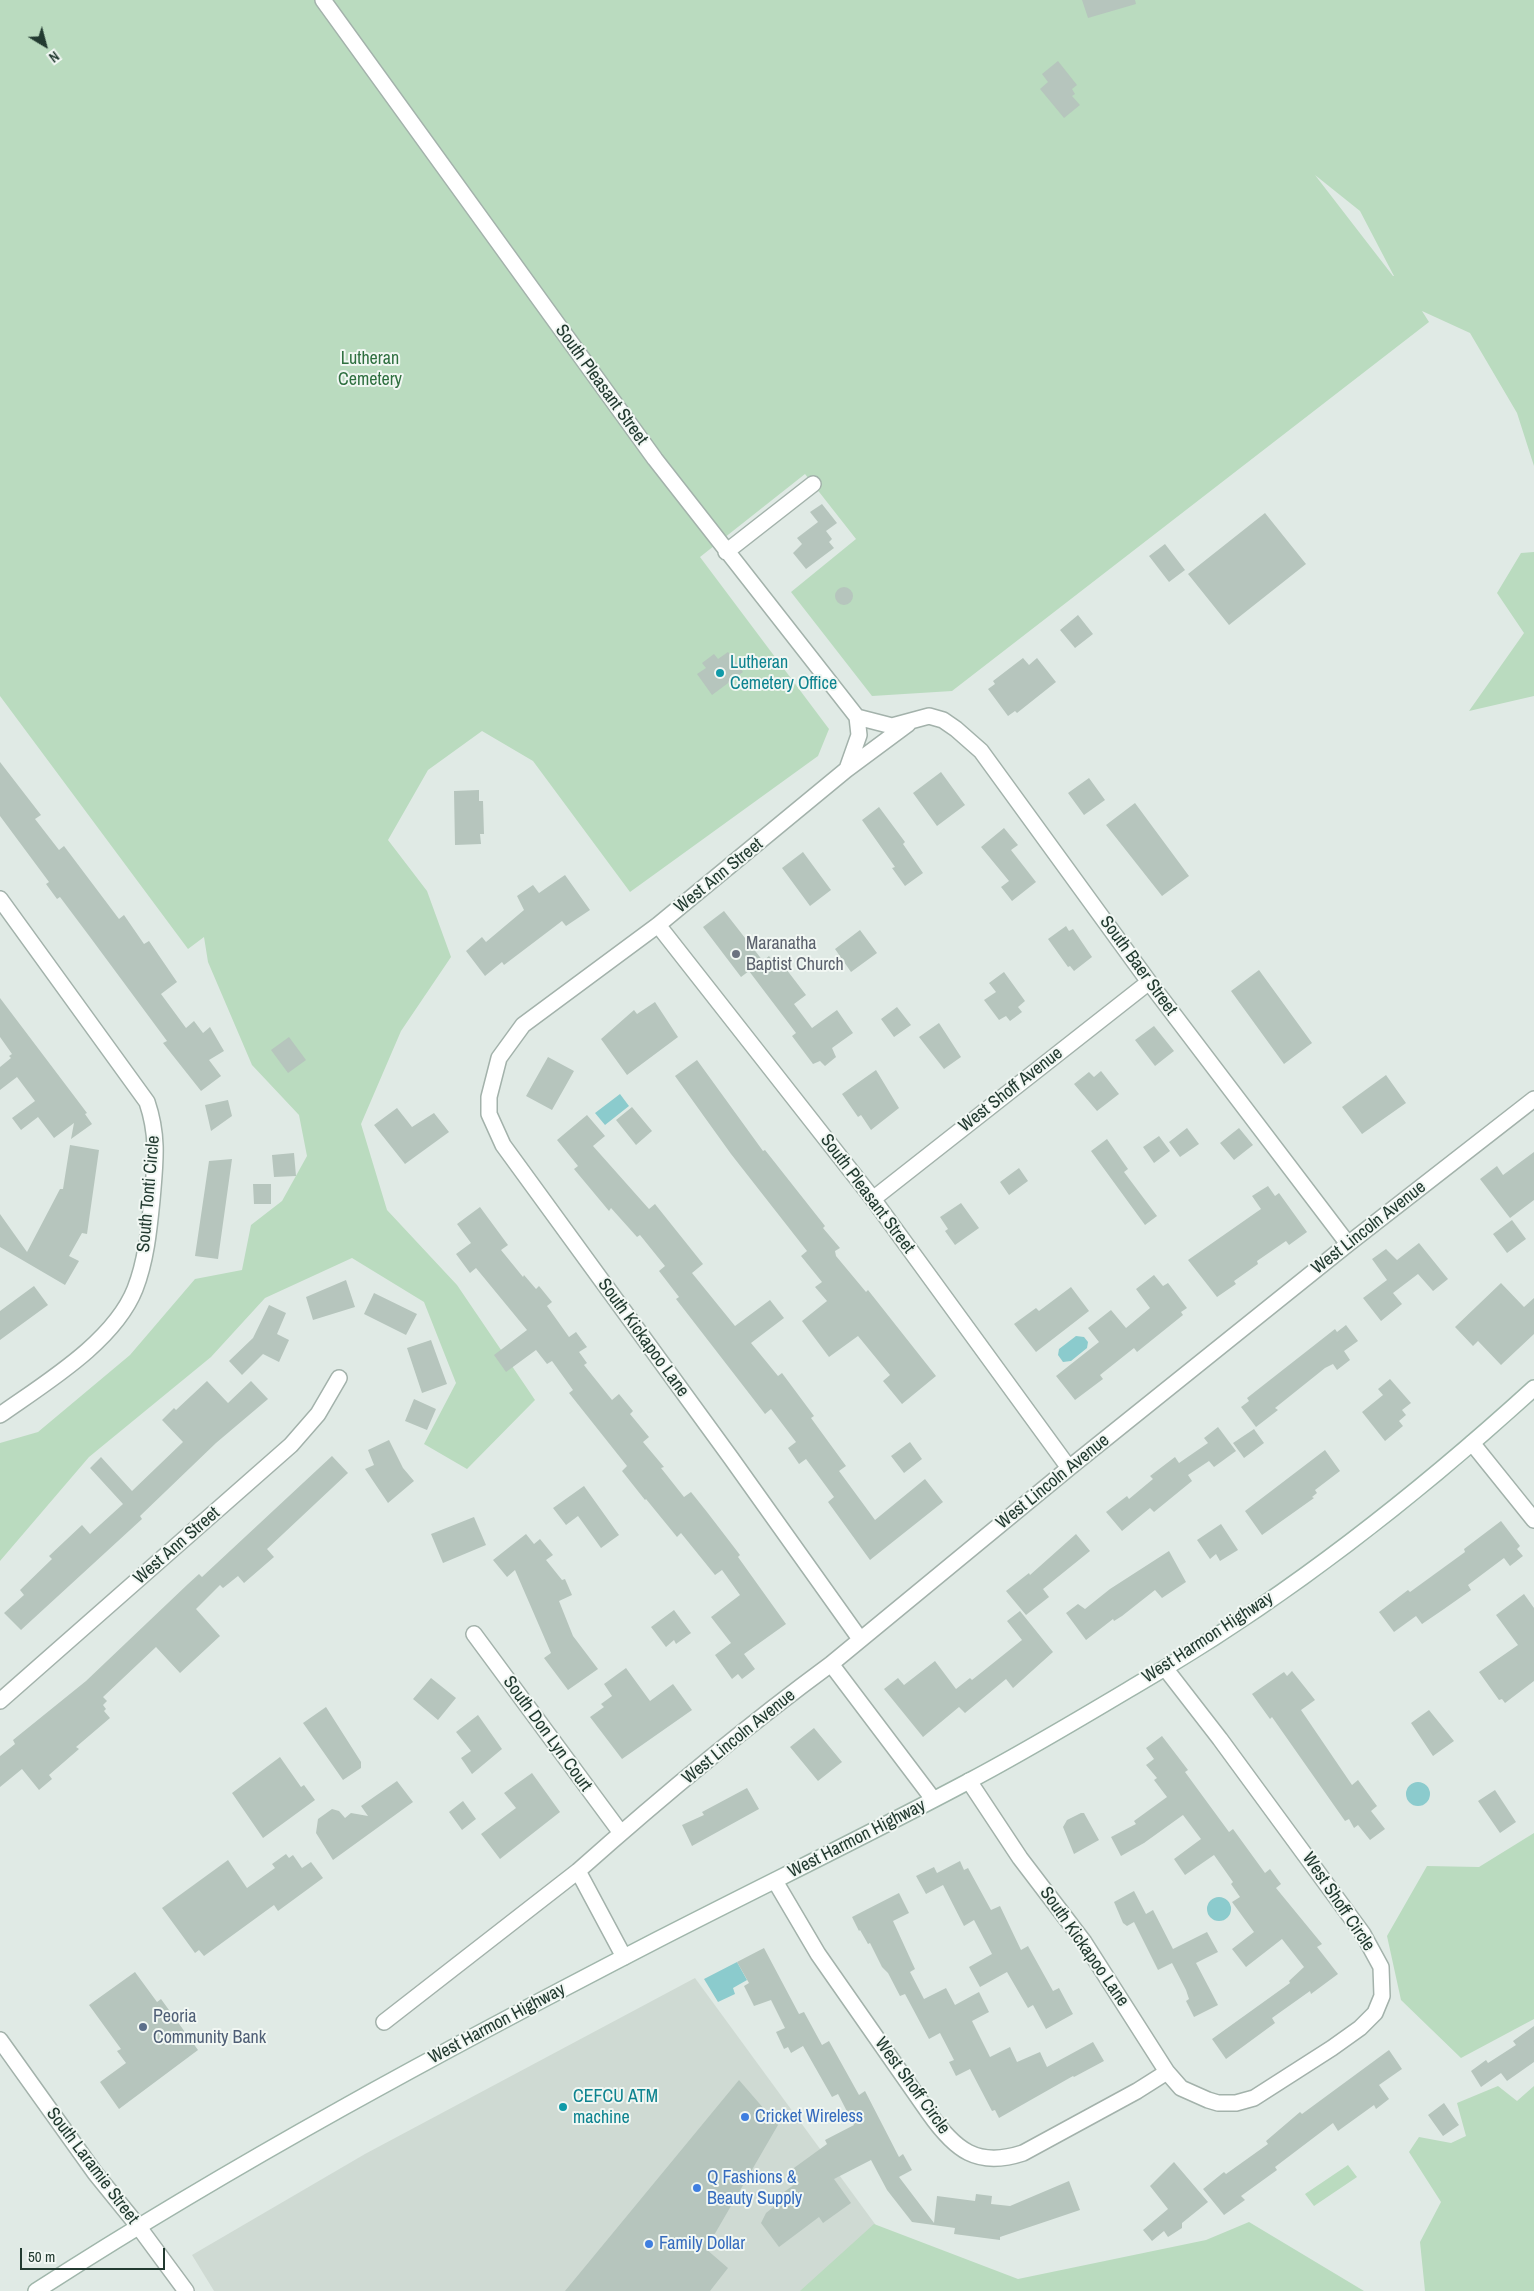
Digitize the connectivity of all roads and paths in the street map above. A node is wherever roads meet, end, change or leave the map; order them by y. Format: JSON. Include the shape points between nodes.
{"nodes":[{"id":1,"x":323,"y":0,"type":"edge"},
{"id":2,"x":813,"y":484,"type":"dead end"},
{"id":3,"x":726,"y":552,"type":"junction"},
{"id":4,"x":857,"y":717,"type":"junction"},
{"id":5,"x":911,"y":721,"type":"junction"},
{"id":6,"x":846,"y":770,"type":"junction"},
{"id":7,"x":0,"y":899,"type":"edge"},
{"id":8,"x":658,"y":925,"type":"junction"},
{"id":9,"x":1149,"y":982,"type":"junction"},
{"id":10,"x":523,"y":1025,"type":"joint"},
{"id":11,"x":1534,"y":1100,"type":"edge"},
{"id":12,"x":873,"y":1199,"type":"junction"},
{"id":13,"x":1348,"y":1244,"type":"junction"},
{"id":14,"x":339,"y":1378,"type":"dead end"},
{"id":15,"x":1534,"y":1388,"type":"edge"},
{"id":16,"x":0,"y":1415,"type":"edge"},
{"id":17,"x":1472,"y":1443,"type":"junction"},
{"id":18,"x":1069,"y":1468,"type":"junction"},
{"id":19,"x":1534,"y":1520,"type":"edge"},
{"id":20,"x":474,"y":1634,"type":"dead end"},
{"id":21,"x":860,"y":1639,"type":"junction"},
{"id":22,"x":831,"y":1664,"type":"junction"},
{"id":23,"x":1164,"y":1668,"type":"junction"},
{"id":24,"x":0,"y":1701,"type":"edge"},
{"id":25,"x":969,"y":1781,"type":"junction"},
{"id":26,"x":933,"y":1799,"type":"junction"},
{"id":27,"x":621,"y":1833,"type":"junction"},
{"id":28,"x":578,"y":1871,"type":"junction"},
{"id":29,"x":775,"y":1881,"type":"junction"},
{"id":30,"x":624,"y":1957,"type":"junction"},
{"id":31,"x":384,"y":2022,"type":"dead end"},
{"id":32,"x":0,"y":2040,"type":"edge"},
{"id":33,"x":1167,"y":2072,"type":"junction"},
{"id":34,"x":1208,"y":2100,"type":"joint"},
{"id":35,"x":138,"y":2226,"type":"junction"},
{"id":36,"x":36,"y":2291,"type":"edge"},
{"id":37,"x":186,"y":2291,"type":"edge"}],
"edges":[{"from":1,"to":3,"type":"street","name":"South Pleasant Street","via":[[556,324]]},
{"from":2,"to":3,"type":"street"},
{"from":3,"to":4,"type":"street","name":"South Pleasant Street"},
{"from":4,"to":5,"type":"street","via":[[892,726]]},
{"from":4,"to":6,"type":"street","via":[[859,736]]},
{"from":5,"to":6,"type":"street","name":"West Ann Street"},
{"from":5,"to":9,"type":"street","name":"South Baer Street","via":[[929,716],[943,720],[981,751]]},
{"from":6,"to":8,"type":"street","name":"West Ann Street"},
{"from":7,"to":16,"type":"street","name":"South Tonti Circle","via":[[146,1102],[154,1122],[156,1144],[143,1266],[124,1311],[106,1335]]},
{"from":8,"to":10,"type":"street","name":"West Ann Street"},
{"from":8,"to":12,"type":"street","name":"South Pleasant Street"},
{"from":9,"to":12,"type":"street","name":"West Shoff Avenue"},
{"from":9,"to":13,"type":"street","name":"South Baer Street"},
{"from":10,"to":21,"type":"street","name":"South Kickapoo Lane","via":[[499,1058],[489,1096],[489,1114],[495,1131]]},
{"from":11,"to":13,"type":"street","name":"West Lincoln Avenue"},
{"from":12,"to":18,"type":"street","name":"South Pleasant Street"},
{"from":13,"to":18,"type":"street","name":"West Lincoln Avenue"},
{"from":14,"to":24,"type":"street","name":"West Ann Street","via":[[318,1414],[291,1445]]},
{"from":15,"to":17,"type":"street","name":"West Harmon Highway"},
{"from":17,"to":19,"type":"street"},
{"from":17,"to":23,"type":"street","name":"West Harmon Highway","via":[[1326,1559]]},
{"from":18,"to":21,"type":"street","name":"West Lincoln Avenue"},
{"from":20,"to":27,"type":"street","name":"South Don Lyn Court"},
{"from":21,"to":22,"type":"street","name":"West Lincoln Avenue"},
{"from":22,"to":26,"type":"street"},
{"from":22,"to":27,"type":"street","name":"West Lincoln Avenue"},
{"from":23,"to":25,"type":"street","name":"West Harmon Highway"},
{"from":23,"to":34,"type":"street","name":"West Shoff Circle","via":[[1330,1887],[1363,1934],[1381,1967],[1382,1996],[1375,2013],[1360,2028],[1254,2098],[1236,2104]]},
{"from":25,"to":26,"type":"street","name":"West Harmon Highway"},
{"from":25,"to":33,"type":"street","name":"South Kickapoo Lane","via":[[1020,1858],[1084,1942]]},
{"from":26,"to":29,"type":"street","name":"West Harmon Highway"},
{"from":27,"to":28,"type":"street","name":"West Lincoln Avenue"},
{"from":28,"to":30,"type":"street"},
{"from":28,"to":31,"type":"street","name":"West Lincoln Avenue"},
{"from":29,"to":30,"type":"street","name":"West Harmon Highway"},
{"from":29,"to":33,"type":"street","name":"West Shoff Circle","via":[[818,1954],[938,2126],[964,2152],[1004,2159],[1023,2153]]},
{"from":30,"to":35,"type":"street","name":"West Harmon Highway","via":[[371,2091]]},
{"from":32,"to":35,"type":"street","name":"South Laramie Street","via":[[95,2173]]},
{"from":33,"to":34,"type":"street","name":"South Kickapoo Lane","via":[[1181,2088]]},
{"from":35,"to":36,"type":"street"},
{"from":35,"to":37,"type":"street","name":"South Laramie Street"}]}
